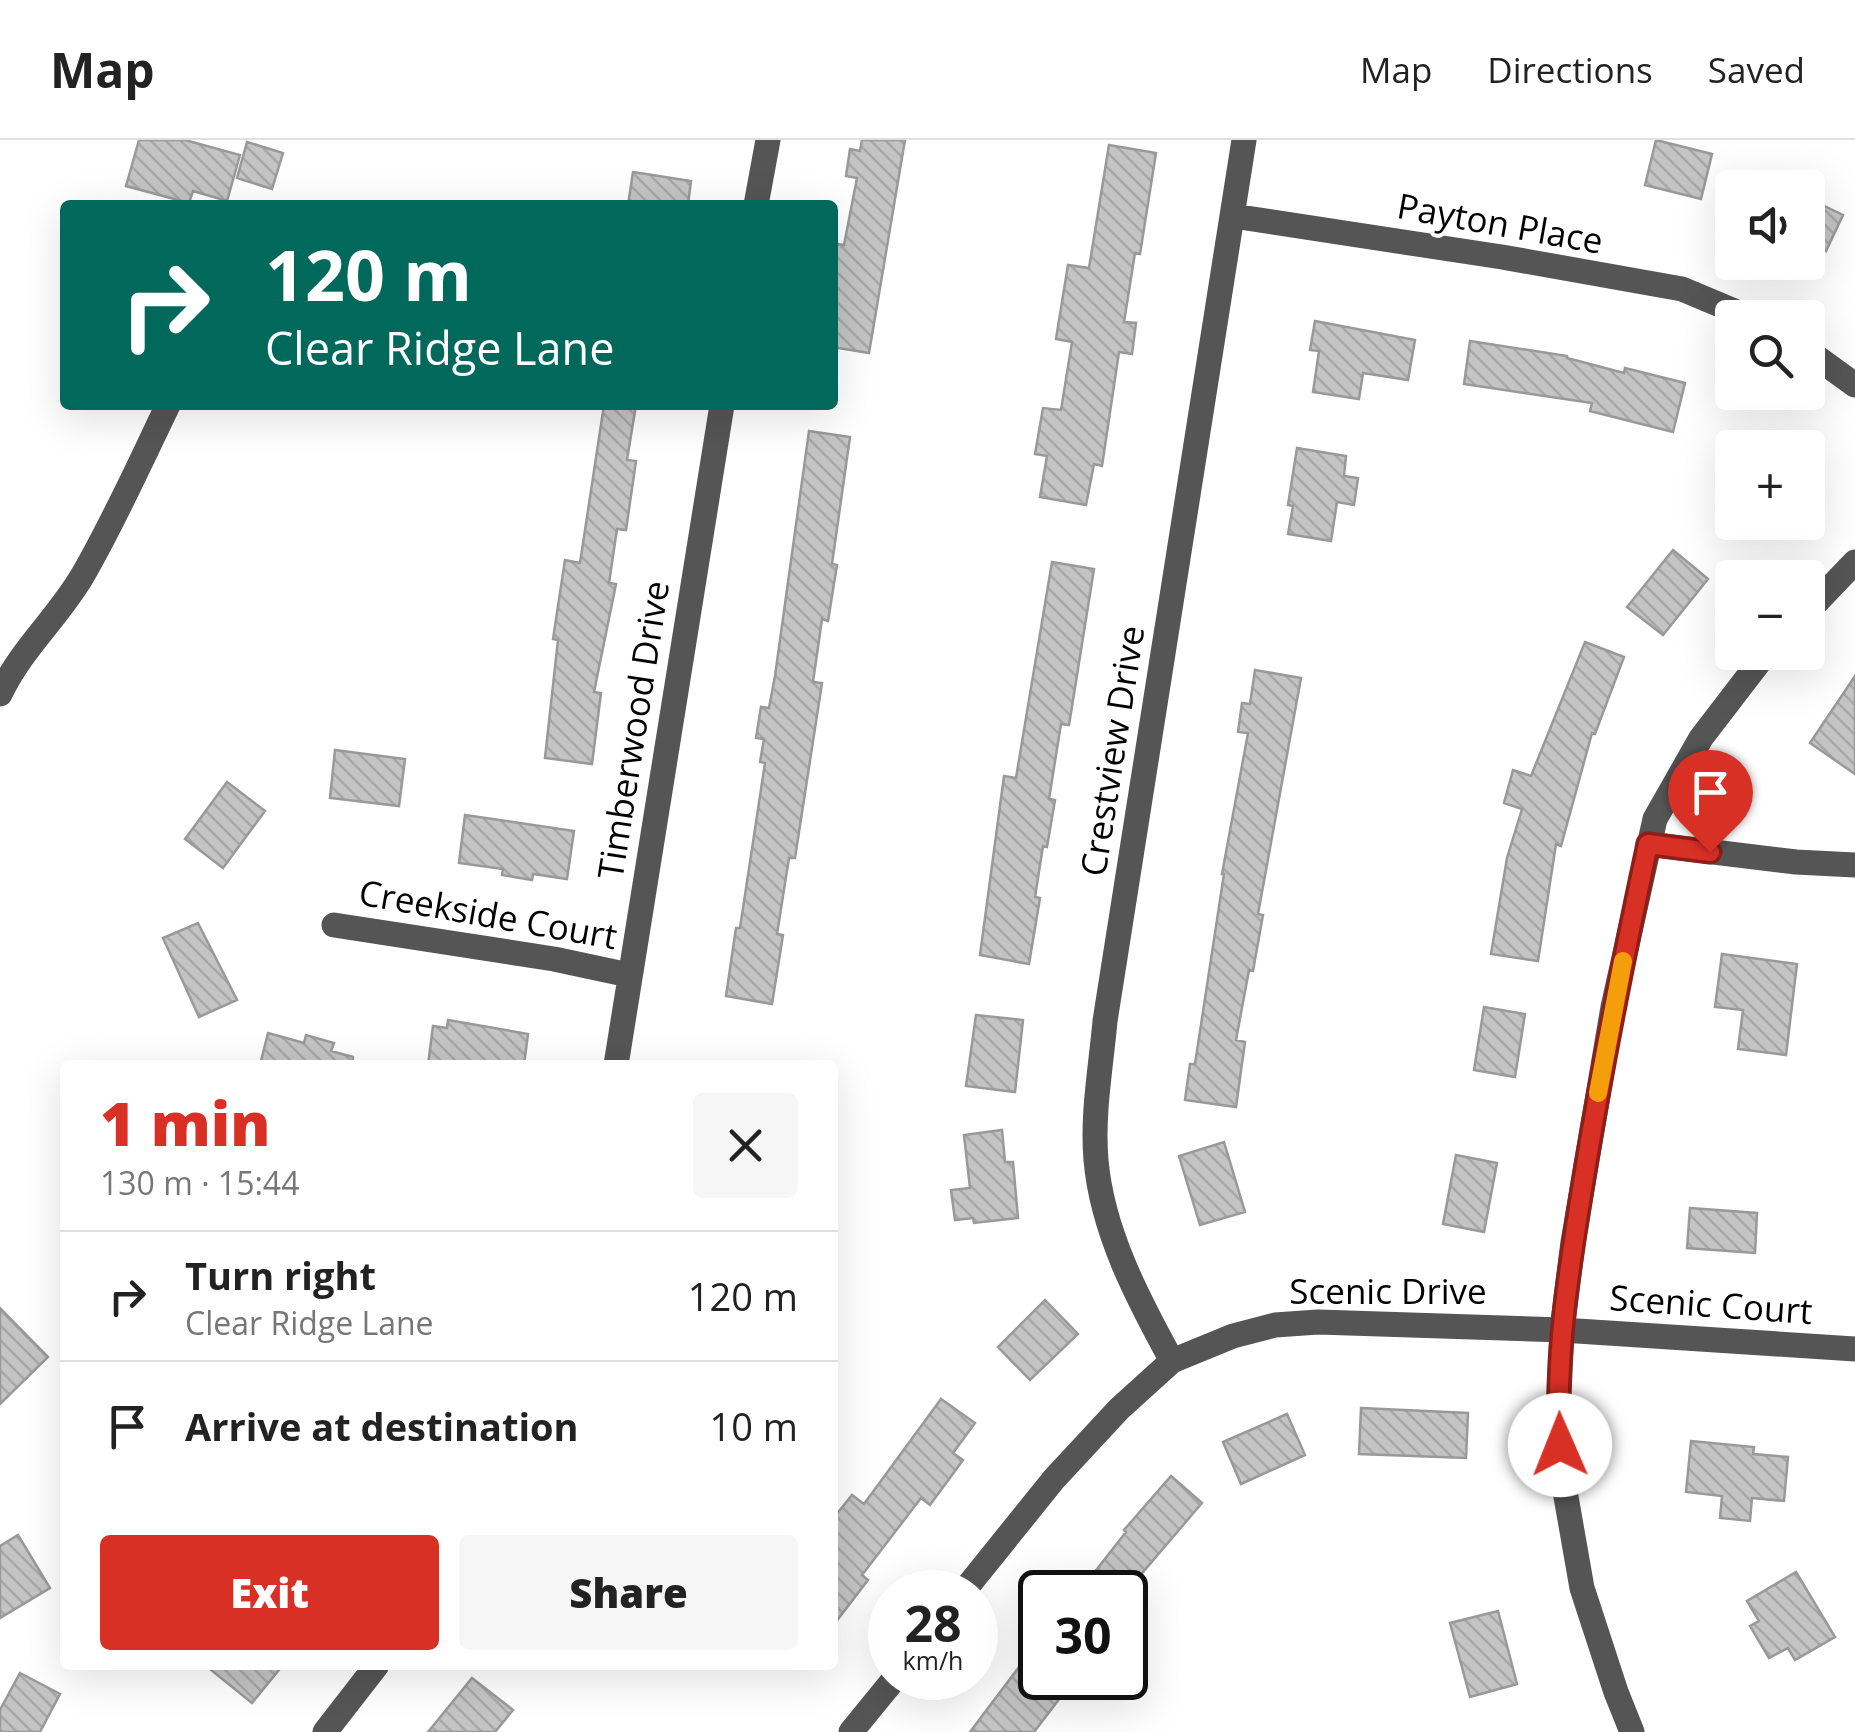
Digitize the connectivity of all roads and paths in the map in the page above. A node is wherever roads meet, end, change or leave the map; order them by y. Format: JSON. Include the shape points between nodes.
{"nodes":[{"id":1,"x":768,"y":140,"type":"edge"},
{"id":2,"x":1244,"y":140,"type":"edge"},
{"id":3,"x":757,"y":200,"type":"edge"},
{"id":4,"x":1233,"y":216,"type":"junction"},
{"id":5,"x":1715,"y":303,"type":"edge"},
{"id":6,"x":1825,"y":363,"type":"edge"},
{"id":7,"x":1855,"y":385,"type":"edge"},
{"id":8,"x":166,"y":410,"type":"edge"},
{"id":9,"x":721,"y":410,"type":"edge"},
{"id":10,"x":1855,"y":562,"type":"edge"},
{"id":11,"x":1825,"y":593,"type":"edge"},
{"id":12,"x":1752,"y":670,"type":"edge"},
{"id":13,"x":0,"y":694,"type":"edge"},
{"id":14,"x":1648,"y":844,"type":"junction"},
{"id":15,"x":1855,"y":865,"type":"edge"},
{"id":16,"x":334,"y":925,"type":"dead end"},
{"id":17,"x":629,"y":975,"type":"junction"},
{"id":18,"x":617,"y":1060,"type":"edge"},
{"id":19,"x":1562,"y":1330,"type":"junction"},
{"id":20,"x":1855,"y":1349,"type":"edge"},
{"id":21,"x":1172,"y":1361,"type":"junction"},
{"id":22,"x":981,"y":1570,"type":"edge"},
{"id":23,"x":373,"y":1670,"type":"edge"},
{"id":24,"x":877,"y":1700,"type":"edge"},
{"id":25,"x":325,"y":1732,"type":"edge"},
{"id":26,"x":851,"y":1732,"type":"edge"},
{"id":27,"x":1632,"y":1732,"type":"edge"}],
"edges":[{"from":1,"to":3,"type":"street"},
{"from":2,"to":4,"type":"street","name":"Crestview Drive"},
{"from":4,"to":5,"type":"street","name":"Payton Place","via":[[1502,257],[1682,290]]},
{"from":4,"to":21,"type":"street","name":"Crestview Drive","via":[[1105,1021],[1096,1115],[1096,1160],[1111,1226],[1140,1303]]},
{"from":6,"to":7,"type":"street"},
{"from":8,"to":13,"type":"street","via":[[85,572],[15,662]]},
{"from":9,"to":17,"type":"street","name":"Timberwood Drive"},
{"from":10,"to":11,"type":"street"},
{"from":12,"to":14,"type":"street","via":[[1701,738]]},
{"from":14,"to":15,"type":"street"},
{"from":14,"to":19,"type":"street","via":[[1613,1007]]},
{"from":16,"to":17,"type":"street","name":"Creekside Court"},
{"from":17,"to":18,"type":"street","name":"Timberwood Drive"},
{"from":19,"to":20,"type":"street","name":"Scenic Court"},
{"from":19,"to":21,"type":"street","name":"Scenic Drive","via":[[1290,1324],[1233,1336]]},
{"from":19,"to":27,"type":"street","via":[[1558,1416],[1570,1532],[1582,1588]]},
{"from":21,"to":22,"type":"street","name":"Scenic Drive","via":[[1085,1443]]},
{"from":23,"to":25,"type":"street"},
{"from":24,"to":26,"type":"street"}]}
